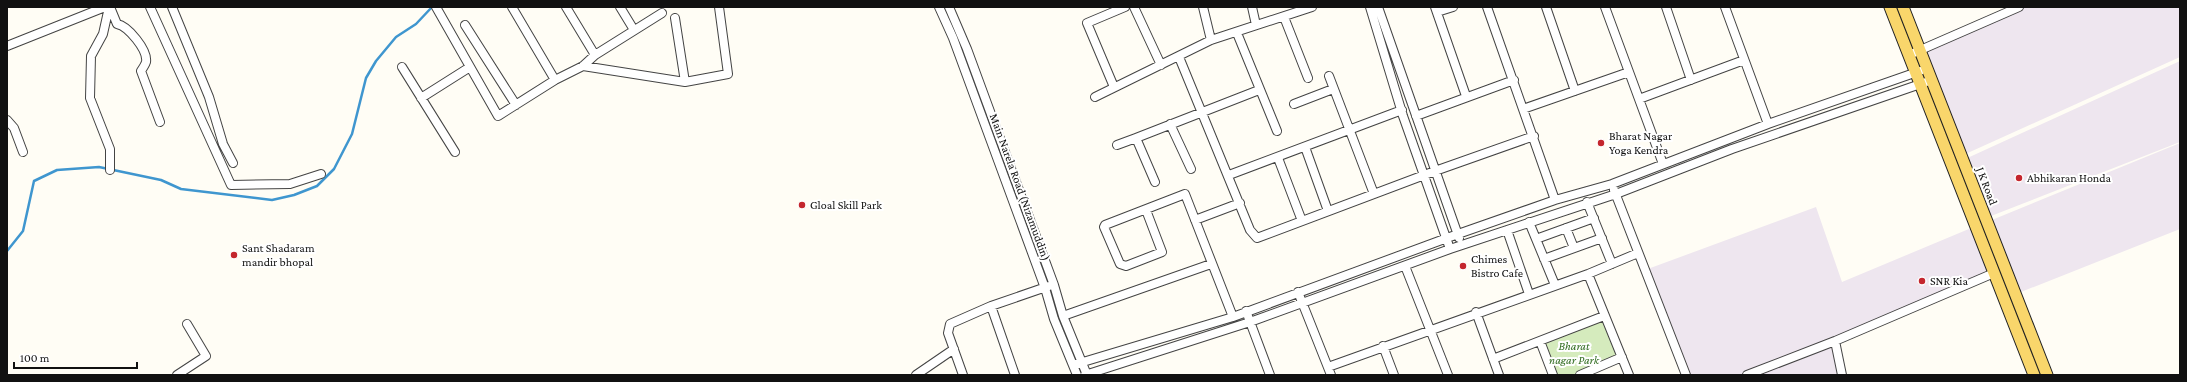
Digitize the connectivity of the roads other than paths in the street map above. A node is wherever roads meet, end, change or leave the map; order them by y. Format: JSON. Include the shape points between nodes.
{"nodes":[{"id":1,"x":105,"y":7,"type":"edge"},
{"id":2,"x":109,"y":7,"type":"edge"},
{"id":3,"x":150,"y":7,"type":"edge"},
{"id":4,"x":172,"y":7,"type":"edge"},
{"id":5,"x":512,"y":7,"type":"edge"},
{"id":6,"x":566,"y":7,"type":"edge"},
{"id":7,"x":620,"y":7,"type":"edge"},
{"id":8,"x":719,"y":7,"type":"edge"},
{"id":9,"x":939,"y":7,"type":"edge"},
{"id":10,"x":949,"y":7,"type":"edge"},
{"id":11,"x":1125,"y":7,"type":"edge"},
{"id":12,"x":1134,"y":7,"type":"edge"},
{"id":13,"x":1202,"y":7,"type":"edge"},
{"id":14,"x":1252,"y":7,"type":"edge"},
{"id":15,"x":1312,"y":7,"type":"edge"},
{"id":16,"x":1370,"y":7,"type":"edge"},
{"id":17,"x":1378,"y":7,"type":"edge"},
{"id":18,"x":1453,"y":7,"type":"edge"},
{"id":19,"x":1487,"y":7,"type":"edge"},
{"id":20,"x":1546,"y":7,"type":"edge"},
{"id":21,"x":1605,"y":7,"type":"edge"},
{"id":22,"x":1666,"y":7,"type":"edge"},
{"id":23,"x":1725,"y":7,"type":"edge"},
{"id":24,"x":1890,"y":7,"type":"edge"},
{"id":25,"x":1903,"y":7,"type":"edge"},
{"id":26,"x":2019,"y":7,"type":"edge"},
{"id":27,"x":437,"y":9,"type":"edge"},
{"id":28,"x":1298,"y":9,"type":"edge"},
{"id":29,"x":1436,"y":10,"type":"edge"},
{"id":30,"x":662,"y":14,"type":"dead end"},
{"id":31,"x":1284,"y":17,"type":"junction"},
{"id":32,"x":675,"y":18,"type":"dead end"},
{"id":33,"x":465,"y":25,"type":"dead end"},
{"id":34,"x":1256,"y":25,"type":"junction"},
{"id":35,"x":634,"y":30,"type":"junction"},
{"id":36,"x":1237,"y":33,"type":"junction"},
{"id":37,"x":1211,"y":40,"type":"junction"},
{"id":38,"x":7,"y":46,"type":"edge"},
{"id":39,"x":1920,"y":50,"type":"junction"},
{"id":40,"x":595,"y":55,"type":"junction"},
{"id":41,"x":1909,"y":55,"type":"junction"},
{"id":42,"x":1179,"y":57,"type":"junction"},
{"id":43,"x":1744,"y":60,"type":"junction"},
{"id":44,"x":1161,"y":65,"type":"junction"},
{"id":45,"x":583,"y":66,"type":"junction"},
{"id":46,"x":402,"y":67,"type":"dead end"},
{"id":47,"x":470,"y":67,"type":"junction"},
{"id":48,"x":1927,"y":69,"type":"junction"},
{"id":49,"x":1629,"y":72,"type":"junction"},
{"id":50,"x":1916,"y":73,"type":"junction"},
{"id":51,"x":1329,"y":76,"type":"dead end"},
{"id":52,"x":1308,"y":78,"type":"dead end"},
{"id":53,"x":555,"y":80,"type":"junction"},
{"id":54,"x":1514,"y":80,"type":"junction"},
{"id":55,"x":1691,"y":80,"type":"junction"},
{"id":56,"x":1932,"y":80,"type":"junction"},
{"id":57,"x":685,"y":82,"type":"junction"},
{"id":58,"x":1920,"y":84,"type":"junction"},
{"id":59,"x":1114,"y":87,"type":"junction"},
{"id":60,"x":1333,"y":89,"type":"junction"},
{"id":61,"x":1259,"y":90,"type":"junction"},
{"id":62,"x":1576,"y":91,"type":"junction"},
{"id":63,"x":1466,"y":96,"type":"junction"},
{"id":64,"x":1095,"y":97,"type":"dead end"},
{"id":65,"x":421,"y":98,"type":"junction"},
{"id":66,"x":1639,"y":99,"type":"junction"},
{"id":67,"x":1294,"y":104,"type":"dead end"},
{"id":68,"x":516,"y":105,"type":"junction"},
{"id":69,"x":1523,"y":109,"type":"junction"},
{"id":70,"x":1402,"y":110,"type":"junction"},
{"id":71,"x":1202,"y":111,"type":"junction"},
{"id":72,"x":1416,"y":116,"type":"junction"},
{"id":73,"x":7,"y":120,"type":"edge"},
{"id":74,"x":160,"y":122,"type":"dead end"},
{"id":75,"x":1170,"y":124,"type":"junction"},
{"id":76,"x":1768,"y":124,"type":"junction"},
{"id":77,"x":1349,"y":130,"type":"junction"},
{"id":78,"x":1276,"y":131,"type":"dead end"},
{"id":79,"x":1534,"y":136,"type":"junction"},
{"id":80,"x":1136,"y":138,"type":"junction"},
{"id":81,"x":1117,"y":145,"type":"dead end"},
{"id":82,"x":1304,"y":147,"type":"junction"},
{"id":83,"x":24,"y":152,"type":"dead end"},
{"id":84,"x":455,"y":152,"type":"dead end"},
{"id":85,"x":1278,"y":158,"type":"junction"},
{"id":86,"x":233,"y":163,"type":"dead end"},
{"id":87,"x":1663,"y":164,"type":"junction"},
{"id":88,"x":1191,"y":169,"type":"dead end"},
{"id":89,"x":110,"y":170,"type":"dead end"},
{"id":90,"x":1435,"y":171,"type":"junction"},
{"id":91,"x":321,"y":174,"type":"dead end"},
{"id":92,"x":1229,"y":175,"type":"junction"},
{"id":93,"x":1423,"y":176,"type":"junction"},
{"id":94,"x":1155,"y":182,"type":"dead end"},
{"id":95,"x":1612,"y":184,"type":"junction"},
{"id":96,"x":1374,"y":194,"type":"junction"},
{"id":97,"x":1616,"y":194,"type":"junction"},
{"id":98,"x":1555,"y":200,"type":"junction"},
{"id":99,"x":1588,"y":202,"type":"junction"},
{"id":100,"x":1240,"y":203,"type":"junction"},
{"id":101,"x":1146,"y":210,"type":"junction"},
{"id":102,"x":1328,"y":211,"type":"junction"},
{"id":103,"x":1594,"y":218,"type":"junction"},
{"id":104,"x":1195,"y":220,"type":"junction"},
{"id":105,"x":1302,"y":221,"type":"junction"},
{"id":106,"x":1529,"y":222,"type":"junction"},
{"id":107,"x":1566,"y":228,"type":"junction"},
{"id":108,"x":1507,"y":230,"type":"junction"},
{"id":109,"x":1458,"y":234,"type":"junction"},
{"id":110,"x":1536,"y":238,"type":"junction"},
{"id":111,"x":1602,"y":238,"type":"junction"},
{"id":112,"x":1445,"y":239,"type":"junction"},
{"id":113,"x":1462,"y":246,"type":"junction"},
{"id":114,"x":1574,"y":248,"type":"junction"},
{"id":115,"x":1450,"y":249,"type":"junction"},
{"id":116,"x":1638,"y":253,"type":"junction"},
{"id":117,"x":1544,"y":259,"type":"junction"},
{"id":118,"x":2002,"y":260,"type":"junction"},
{"id":119,"x":1211,"y":264,"type":"junction"},
{"id":120,"x":1612,"y":264,"type":"junction"},
{"id":121,"x":1405,"y":266,"type":"junction"},
{"id":122,"x":1992,"y":269,"type":"junction"},
{"id":123,"x":1588,"y":274,"type":"junction"},
{"id":124,"x":1054,"y":285,"type":"junction"},
{"id":125,"x":1555,"y":285,"type":"junction"},
{"id":126,"x":1044,"y":288,"type":"junction"},
{"id":127,"x":1298,"y":292,"type":"junction"},
{"id":128,"x":1529,"y":294,"type":"junction"},
{"id":129,"x":1303,"y":304,"type":"junction"},
{"id":130,"x":991,"y":306,"type":"junction"},
{"id":131,"x":1246,"y":311,"type":"junction"},
{"id":132,"x":1476,"y":312,"type":"junction"},
{"id":133,"x":1063,"y":316,"type":"junction"},
{"id":134,"x":1604,"y":316,"type":"junction"},
{"id":135,"x":1233,"y":317,"type":"junction"},
{"id":136,"x":1250,"y":322,"type":"junction"},
{"id":137,"x":187,"y":324,"type":"dead end"},
{"id":138,"x":1430,"y":329,"type":"junction"},
{"id":139,"x":1540,"y":341,"type":"junction"},
{"id":140,"x":1835,"y":341,"type":"junction"},
{"id":141,"x":1383,"y":346,"type":"junction"},
{"id":142,"x":954,"y":349,"type":"junction"},
{"id":143,"x":1622,"y":357,"type":"junction"},
{"id":144,"x":1493,"y":359,"type":"junction"},
{"id":145,"x":1082,"y":363,"type":"junction"},
{"id":146,"x":1073,"y":365,"type":"junction"},
{"id":147,"x":1328,"y":367,"type":"junction"},
{"id":148,"x":178,"y":375,"type":"edge"},
{"id":149,"x":916,"y":375,"type":"edge"},
{"id":150,"x":963,"y":375,"type":"edge"},
{"id":151,"x":1015,"y":375,"type":"edge"},
{"id":152,"x":1077,"y":375,"type":"edge"},
{"id":153,"x":1086,"y":375,"type":"edge"},
{"id":154,"x":1270,"y":375,"type":"edge"},
{"id":155,"x":1331,"y":375,"type":"edge"},
{"id":156,"x":1394,"y":375,"type":"edge"},
{"id":157,"x":1448,"y":375,"type":"edge"},
{"id":158,"x":1499,"y":375,"type":"edge"},
{"id":159,"x":1553,"y":375,"type":"edge"},
{"id":160,"x":1580,"y":375,"type":"edge"},
{"id":161,"x":1629,"y":375,"type":"edge"},
{"id":162,"x":1686,"y":375,"type":"edge"},
{"id":163,"x":1747,"y":375,"type":"edge"},
{"id":164,"x":1842,"y":375,"type":"edge"},
{"id":165,"x":2034,"y":375,"type":"edge"},
{"id":166,"x":2047,"y":375,"type":"edge"}],
"edges":[{"from":1,"to":38,"type":"street"},
{"from":2,"to":74,"type":"street","via":[[117,24],[124,25],[144,51],[146,62],[142,71]]},
{"from":2,"to":89,"type":"street","via":[[102,34],[91,56],[90,98],[110,149]]},
{"from":3,"to":91,"type":"street","via":[[231,184],[290,184]]},
{"from":4,"to":86,"type":"street","via":[[209,97],[223,144]]},
{"from":5,"to":53,"type":"street"},
{"from":6,"to":40,"type":"street"},
{"from":7,"to":35,"type":"street"},
{"from":8,"to":57,"type":"street","via":[[728,74]]},
{"from":9,"to":126,"type":"street","name":"Main Narela Road (Nizamuddin)","via":[[953,38]]},
{"from":10,"to":124,"type":"street","name":"Main Narela Road (Nizamuddin)"},
{"from":11,"to":59,"type":"street","via":[[1086,23]]},
{"from":12,"to":44,"type":"street"},
{"from":13,"to":37,"type":"street"},
{"from":14,"to":34,"type":"street"},
{"from":15,"to":28,"type":"street"},
{"from":16,"to":70,"type":"street"},
{"from":17,"to":72,"type":"street"},
{"from":18,"to":29,"type":"street"},
{"from":19,"to":54,"type":"street"},
{"from":20,"to":62,"type":"street"},
{"from":21,"to":49,"type":"street"},
{"from":22,"to":55,"type":"street"},
{"from":23,"to":43,"type":"street"},
{"from":24,"to":41,"type":"main road","name":"J K Road"},
{"from":25,"to":39,"type":"main road","name":"J K Road"},
{"from":26,"to":39,"type":"street"},
{"from":27,"to":47,"type":"street"},
{"from":28,"to":31,"type":"street"},
{"from":29,"to":63,"type":"street"},
{"from":30,"to":35,"type":"street"},
{"from":31,"to":34,"type":"street"},
{"from":31,"to":52,"type":"street"},
{"from":32,"to":57,"type":"street"},
{"from":33,"to":68,"type":"street"},
{"from":34,"to":36,"type":"street"},
{"from":35,"to":40,"type":"street"},
{"from":36,"to":37,"type":"street"},
{"from":36,"to":61,"type":"street"},
{"from":37,"to":42,"type":"street"},
{"from":39,"to":41,"type":"street"},
{"from":39,"to":48,"type":"main road","name":"J K Road"},
{"from":40,"to":45,"type":"street"},
{"from":41,"to":50,"type":"main road","name":"J K Road"},
{"from":42,"to":44,"type":"street"},
{"from":42,"to":71,"type":"street"},
{"from":43,"to":55,"type":"street"},
{"from":43,"to":76,"type":"street"},
{"from":44,"to":59,"type":"street"},
{"from":45,"to":53,"type":"street"},
{"from":45,"to":57,"type":"street"},
{"from":46,"to":65,"type":"street"},
{"from":47,"to":65,"type":"street"},
{"from":47,"to":68,"type":"street","via":[[498,116]]},
{"from":48,"to":50,"type":"street"},
{"from":48,"to":56,"type":"main road","name":"J K Road"},
{"from":49,"to":62,"type":"street"},
{"from":49,"to":66,"type":"street"},
{"from":50,"to":58,"type":"main road","name":"J K Road"},
{"from":50,"to":76,"type":"street"},
{"from":51,"to":60,"type":"street"},
{"from":53,"to":68,"type":"street"},
{"from":54,"to":63,"type":"street"},
{"from":54,"to":69,"type":"street"},
{"from":55,"to":66,"type":"street"},
{"from":56,"to":58,"type":"street"},
{"from":56,"to":118,"type":"main road","name":"J K Road"},
{"from":58,"to":97,"type":"street","via":[[1732,149]]},
{"from":58,"to":122,"type":"main road","name":"J K Road"},
{"from":59,"to":64,"type":"street"},
{"from":60,"to":67,"type":"street"},
{"from":60,"to":77,"type":"street"},
{"from":61,"to":71,"type":"street"},
{"from":61,"to":78,"type":"street"},
{"from":62,"to":69,"type":"street"},
{"from":63,"to":72,"type":"street"},
{"from":65,"to":84,"type":"street"},
{"from":66,"to":87,"type":"street"},
{"from":69,"to":79,"type":"street"},
{"from":70,"to":77,"type":"street"},
{"from":70,"to":93,"type":"street"},
{"from":71,"to":75,"type":"street"},
{"from":71,"to":92,"type":"street"},
{"from":72,"to":90,"type":"street"},
{"from":73,"to":83,"type":"street","via":[[14,128]]},
{"from":75,"to":80,"type":"street"},
{"from":75,"to":88,"type":"street"},
{"from":76,"to":87,"type":"street"},
{"from":77,"to":82,"type":"street"},
{"from":77,"to":96,"type":"street"},
{"from":79,"to":90,"type":"street"},
{"from":79,"to":98,"type":"street"},
{"from":80,"to":81,"type":"street"},
{"from":80,"to":94,"type":"street"},
{"from":82,"to":85,"type":"street"},
{"from":82,"to":102,"type":"street"},
{"from":85,"to":92,"type":"street"},
{"from":85,"to":105,"type":"street"},
{"from":87,"to":95,"type":"street"},
{"from":90,"to":93,"type":"street"},
{"from":90,"to":109,"type":"street"},
{"from":92,"to":100,"type":"street"},
{"from":93,"to":96,"type":"street"},
{"from":93,"to":112,"type":"street"},
{"from":95,"to":97,"type":"street"},
{"from":95,"to":98,"type":"street"},
{"from":96,"to":102,"type":"street"},
{"from":97,"to":99,"type":"street"},
{"from":97,"to":116,"type":"street"},
{"from":98,"to":109,"type":"street"},
{"from":99,"to":103,"type":"street"},
{"from":99,"to":106,"type":"street"},
{"from":100,"to":104,"type":"street"},
{"from":100,"to":105,"type":"street","via":[[1250,230],[1257,238]]},
{"from":101,"to":101,"type":"street","via":[[1104,227],[1120,264],[1126,266],[1162,252]]},
{"from":101,"to":104,"type":"street","via":[[1185,194]]},
{"from":102,"to":105,"type":"street"},
{"from":103,"to":107,"type":"street"},
{"from":103,"to":111,"type":"street"},
{"from":104,"to":119,"type":"street"},
{"from":106,"to":108,"type":"street"},
{"from":106,"to":110,"type":"street"},
{"from":107,"to":110,"type":"street"},
{"from":107,"to":114,"type":"street"},
{"from":108,"to":113,"type":"street"},
{"from":108,"to":128,"type":"street"},
{"from":109,"to":112,"type":"street"},
{"from":109,"to":113,"type":"street"},
{"from":110,"to":117,"type":"street"},
{"from":111,"to":114,"type":"street"},
{"from":111,"to":120,"type":"street"},
{"from":112,"to":115,"type":"street"},
{"from":112,"to":127,"type":"street"},
{"from":113,"to":115,"type":"street"},
{"from":114,"to":117,"type":"street"},
{"from":115,"to":121,"type":"street"},
{"from":116,"to":120,"type":"street"},
{"from":116,"to":162,"type":"street"},
{"from":117,"to":125,"type":"street"},
{"from":118,"to":122,"type":"main road"},
{"from":118,"to":166,"type":"main road","name":"J K Road"},
{"from":119,"to":133,"type":"street"},
{"from":119,"to":135,"type":"street"},
{"from":120,"to":123,"type":"street"},
{"from":121,"to":129,"type":"street"},
{"from":121,"to":138,"type":"street"},
{"from":122,"to":140,"type":"street"},
{"from":122,"to":165,"type":"main road","name":"J K Road"},
{"from":123,"to":125,"type":"street"},
{"from":123,"to":134,"type":"street"},
{"from":124,"to":126,"type":"street"},
{"from":124,"to":133,"type":"street","name":"Main Narela Road (Nizamuddin)"},
{"from":125,"to":128,"type":"street"},
{"from":126,"to":130,"type":"street"},
{"from":126,"to":146,"type":"street","name":"Main Narela Road (Nizamuddin)"},
{"from":127,"to":129,"type":"street"},
{"from":127,"to":131,"type":"street"},
{"from":128,"to":132,"type":"street"},
{"from":129,"to":136,"type":"street"},
{"from":129,"to":147,"type":"street"},
{"from":130,"to":142,"type":"street","via":[[950,324],[948,333]]},
{"from":130,"to":151,"type":"street"},
{"from":131,"to":135,"type":"street"},
{"from":131,"to":136,"type":"street"},
{"from":132,"to":138,"type":"street"},
{"from":132,"to":144,"type":"street"},
{"from":133,"to":145,"type":"street","name":"Main Narela Road (Nizamuddin)"},
{"from":134,"to":139,"type":"street"},
{"from":134,"to":143,"type":"street"},
{"from":135,"to":145,"type":"street"},
{"from":136,"to":153,"type":"street"},
{"from":136,"to":154,"type":"street"},
{"from":137,"to":148,"type":"street","via":[[206,356]]},
{"from":138,"to":141,"type":"street"},
{"from":138,"to":157,"type":"street"},
{"from":139,"to":144,"type":"street"},
{"from":139,"to":159,"type":"street"},
{"from":140,"to":163,"type":"street"},
{"from":140,"to":164,"type":"street"},
{"from":141,"to":147,"type":"street"},
{"from":141,"to":156,"type":"street"},
{"from":142,"to":149,"type":"street"},
{"from":142,"to":150,"type":"street"},
{"from":143,"to":160,"type":"street"},
{"from":143,"to":161,"type":"street"},
{"from":144,"to":158,"type":"street"},
{"from":145,"to":146,"type":"street"},
{"from":145,"to":153,"type":"street","name":"Main Narela Road (Nizamuddin)"},
{"from":146,"to":152,"type":"street","name":"Main Narela Road (Nizamuddin)"},
{"from":147,"to":155,"type":"street"}]}
